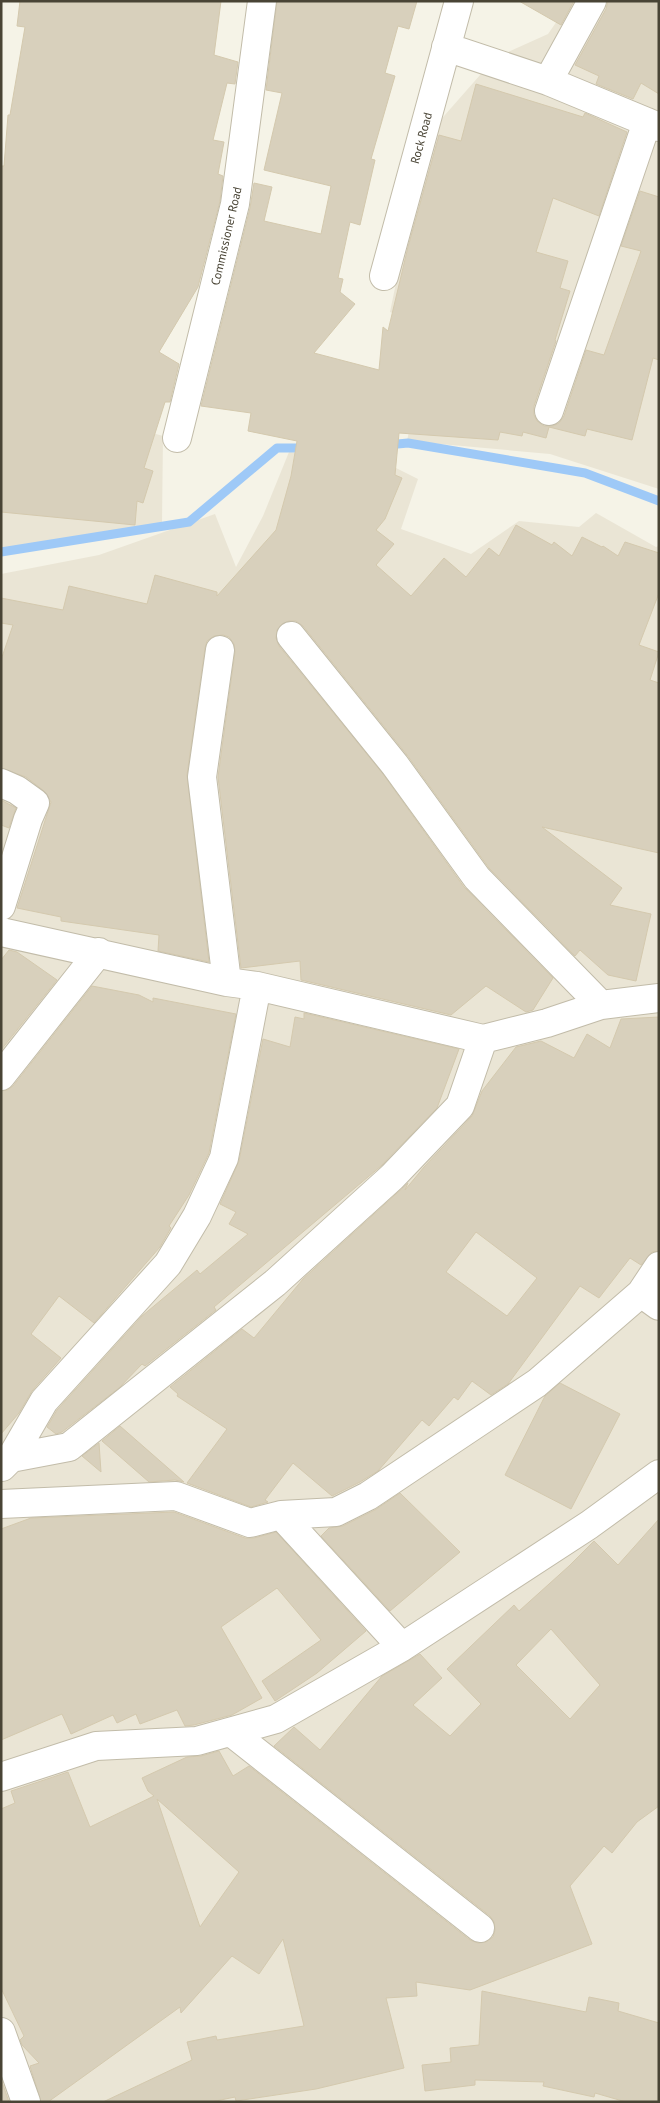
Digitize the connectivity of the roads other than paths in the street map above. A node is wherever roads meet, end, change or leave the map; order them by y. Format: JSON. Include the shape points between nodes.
{"nodes":[{"id":1,"x":262,"y":1,"type":"edge"},
{"id":2,"x":459,"y":1,"type":"edge"},
{"id":3,"x":592,"y":1,"type":"edge"},
{"id":4,"x":446,"y":47,"type":"junction"},
{"id":5,"x":548,"y":81,"type":"junction"},
{"id":6,"x":653,"y":124,"type":"edge"},
{"id":7,"x":384,"y":276,"type":"dead end"},
{"id":8,"x":549,"y":411,"type":"dead end"},
{"id":9,"x":177,"y":438,"type":"dead end"},
{"id":10,"x":291,"y":636,"type":"dead end"},
{"id":11,"x":220,"y":650,"type":"dead end"},
{"id":12,"x":1,"y":784,"type":"edge"},
{"id":13,"x":1,"y":906,"type":"edge"},
{"id":14,"x":1,"y":932,"type":"edge"},
{"id":15,"x":99,"y":952,"type":"junction"},
{"id":16,"x":227,"y":982,"type":"junction"},
{"id":17,"x":257,"y":986,"type":"junction"},
{"id":18,"x":659,"y":998,"type":"edge"},
{"id":19,"x":601,"y":1005,"type":"junction"},
{"id":20,"x":483,"y":1038,"type":"junction"},
{"id":21,"x":1,"y":1076,"type":"edge"},
{"id":22,"x":659,"y":1266,"type":"edge"},
{"id":23,"x":650,"y":1299,"type":"edge"},
{"id":24,"x":6,"y":1463,"type":"edge"},
{"id":25,"x":659,"y":1474,"type":"edge"},
{"id":26,"x":1,"y":1504,"type":"edge"},
{"id":27,"x":281,"y":1515,"type":"junction"},
{"id":28,"x":402,"y":1647,"type":"junction"},
{"id":29,"x":232,"y":1732,"type":"junction"},
{"id":30,"x":1,"y":1777,"type":"edge"},
{"id":31,"x":480,"y":1928,"type":"dead end"},
{"id":32,"x":1,"y":2032,"type":"edge"},
{"id":33,"x":26,"y":2102,"type":"edge"}],
"edges":[{"from":1,"to":9,"type":"street","name":"Commissioner Road","via":[[235,204]]},
{"from":2,"to":4,"type":"street","name":"Rock Road"},
{"from":3,"to":5,"type":"street"},
{"from":4,"to":5,"type":"street"},
{"from":4,"to":7,"type":"street","name":"Rock Road"},
{"from":5,"to":6,"type":"street"},
{"from":6,"to":8,"type":"street"},
{"from":10,"to":19,"type":"street","via":[[394,764],[477,878]]},
{"from":11,"to":16,"type":"street","via":[[202,777]]},
{"from":12,"to":13,"type":"street","via":[[35,803]]},
{"from":14,"to":15,"type":"street"},
{"from":15,"to":16,"type":"street"},
{"from":15,"to":21,"type":"street"},
{"from":16,"to":17,"type":"street"},
{"from":17,"to":20,"type":"street"},
{"from":17,"to":24,"type":"street","via":[[224,1158],[197,1216],[168,1264],[44,1401]]},
{"from":18,"to":19,"type":"street"},
{"from":19,"to":20,"type":"street","via":[[546,1023]]},
{"from":20,"to":24,"type":"street","via":[[460,1106],[392,1177],[275,1283],[69,1447]]},
{"from":22,"to":23,"type":"street"},
{"from":23,"to":27,"type":"street","via":[[537,1383],[368,1496],[336,1512]]},
{"from":25,"to":28,"type":"street","via":[[589,1525]]},
{"from":26,"to":27,"type":"street","via":[[176,1496],[250,1523]]},
{"from":27,"to":28,"type":"street"},
{"from":28,"to":29,"type":"street","via":[[276,1719]]},
{"from":29,"to":30,"type":"street","via":[[196,1741],[96,1746]]},
{"from":29,"to":31,"type":"street"},
{"from":32,"to":33,"type":"street"}]}
